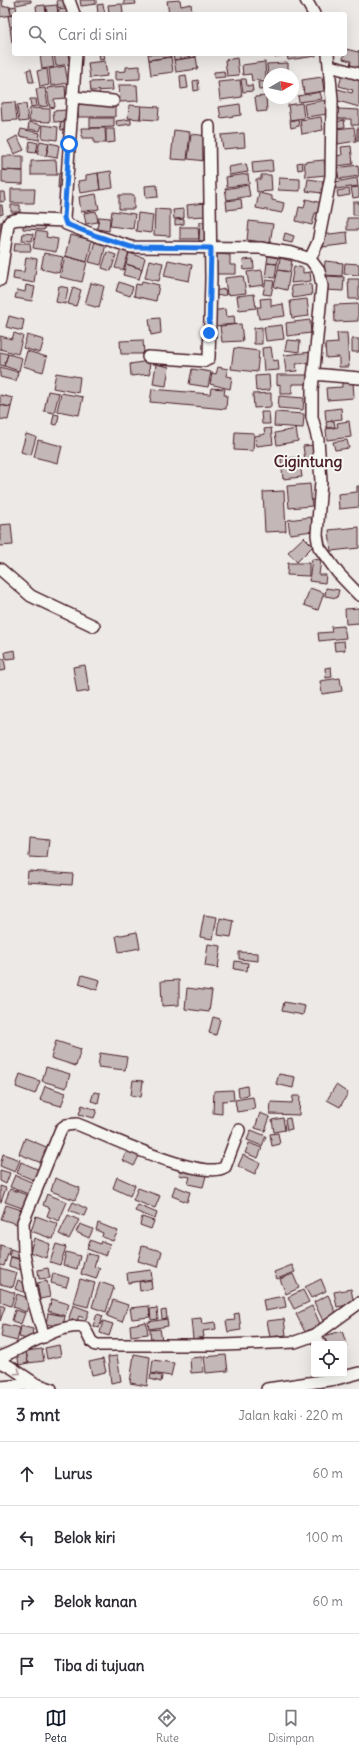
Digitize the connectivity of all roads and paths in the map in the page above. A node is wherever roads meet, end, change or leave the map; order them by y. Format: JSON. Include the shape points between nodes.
{"nodes":[{"id":1,"x":69,"y":0,"type":"edge"},
{"id":2,"x":306,"y":0,"type":"edge"},
{"id":3,"x":73,"y":12,"type":"edge"},
{"id":4,"x":313,"y":12,"type":"edge"},
{"id":5,"x":76,"y":56,"type":"edge"},
{"id":6,"x":328,"y":56,"type":"edge"},
{"id":7,"x":330,"y":66,"type":"junction"},
{"id":8,"x":359,"y":74,"type":"edge"},
{"id":9,"x":72,"y":97,"type":"junction"},
{"id":10,"x":113,"y":101,"type":"dead end"},
{"id":11,"x":209,"y":126,"type":"dead end"},
{"id":12,"x":64,"y":221,"type":"junction"},
{"id":13,"x":211,"y":248,"type":"junction"},
{"id":14,"x":310,"y":259,"type":"junction"},
{"id":15,"x":0,"y":280,"type":"edge"},
{"id":16,"x":148,"y":357,"type":"dead end"},
{"id":17,"x":313,"y":374,"type":"junction"},
{"id":18,"x":359,"y":378,"type":"edge"},
{"id":19,"x":0,"y":569,"type":"edge"},
{"id":20,"x":359,"y":596,"type":"edge"},
{"id":21,"x":94,"y":626,"type":"dead end"},
{"id":22,"x":239,"y":1130,"type":"dead end"},
{"id":23,"x":359,"y":1303,"type":"edge"},
{"id":24,"x":44,"y":1337,"type":"junction"},
{"id":25,"x":317,"y":1339,"type":"edge"},
{"id":26,"x":0,"y":1358,"type":"edge"},
{"id":27,"x":0,"y":1362,"type":"edge"},
{"id":28,"x":359,"y":1373,"type":"edge"},
{"id":29,"x":347,"y":1374,"type":"edge"},
{"id":30,"x":330,"y":1377,"type":"edge"},
{"id":31,"x":36,"y":1384,"type":"junction"},
{"id":32,"x":0,"y":1387,"type":"edge"},
{"id":33,"x":51,"y":1389,"type":"edge"},
{"id":34,"x":267,"y":1389,"type":"edge"}],
"edges":[{"from":1,"to":3,"type":"street"},
{"from":2,"to":4,"type":"street"},
{"from":5,"to":9,"type":"street"},
{"from":6,"to":7,"type":"street"},
{"from":7,"to":8,"type":"street"},
{"from":7,"to":14,"type":"street","via":[[331,176],[318,242]]},
{"from":9,"to":10,"type":"street"},
{"from":9,"to":12,"type":"street"},
{"from":11,"to":13,"type":"street"},
{"from":12,"to":13,"type":"street","via":[[69,226],[131,247]]},
{"from":12,"to":15,"type":"street","via":[[10,221]]},
{"from":13,"to":14,"type":"street","via":[[260,248]]},
{"from":13,"to":16,"type":"street","via":[[208,360]]},
{"from":14,"to":17,"type":"street","via":[[319,271],[322,286]]},
{"from":17,"to":18,"type":"street"},
{"from":17,"to":20,"type":"street","via":[[312,417],[318,440],[321,481],[317,535],[319,547]]},
{"from":19,"to":21,"type":"street","via":[[32,596]]},
{"from":22,"to":24,"type":"street","via":[[225,1167],[212,1170],[164,1160],[77,1124],[66,1125],[60,1129],[23,1222],[24,1254],[32,1296]]},
{"from":23,"to":25,"type":"street"},
{"from":24,"to":25,"type":"street","via":[[73,1326],[84,1327],[91,1342],[96,1345],[278,1344]]},
{"from":24,"to":26,"type":"street"},
{"from":27,"to":31,"type":"street","one_way":true},
{"from":28,"to":29,"type":"street"},
{"from":30,"to":34,"type":"street"},
{"from":31,"to":32,"type":"street"},
{"from":31,"to":33,"type":"street"}]}
